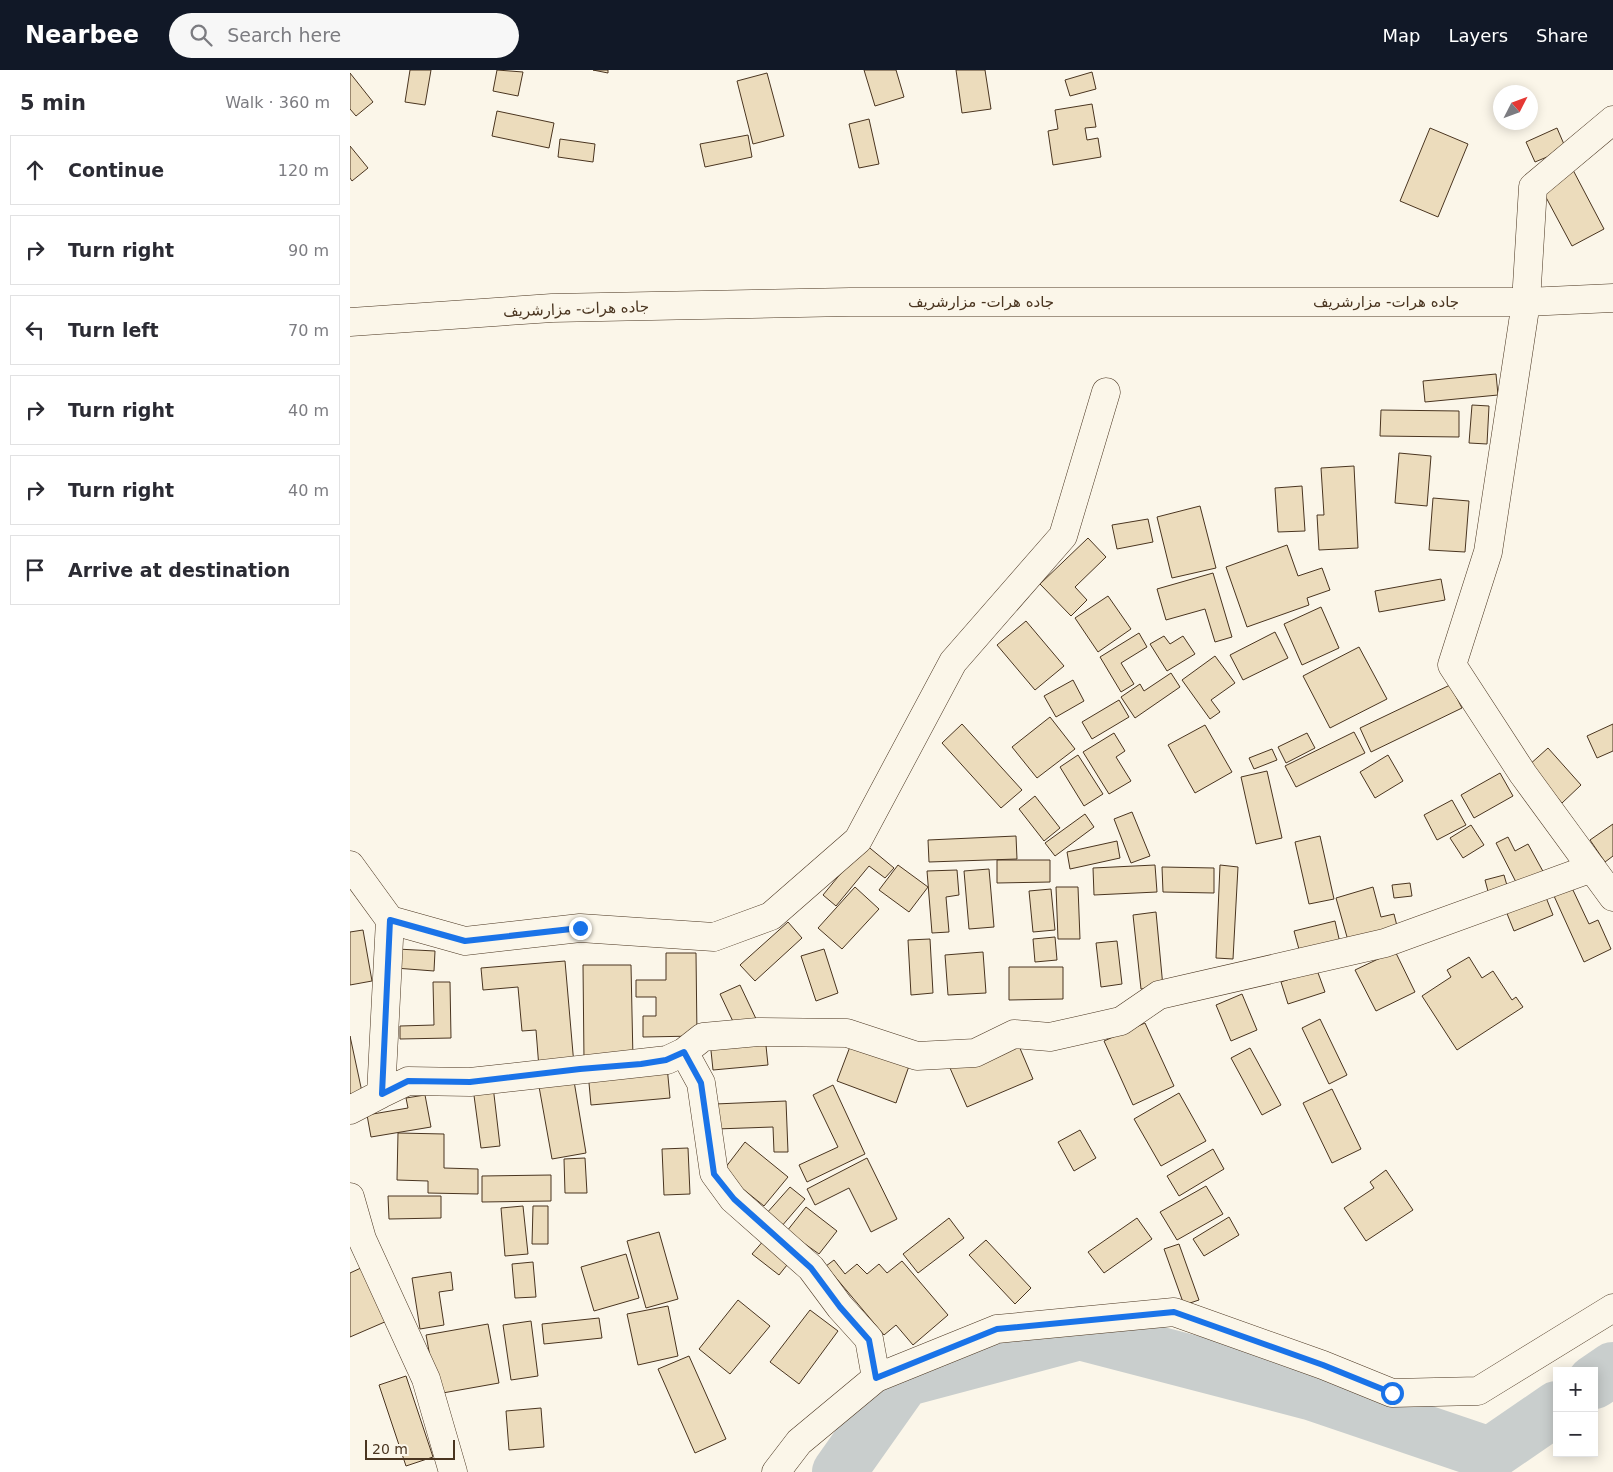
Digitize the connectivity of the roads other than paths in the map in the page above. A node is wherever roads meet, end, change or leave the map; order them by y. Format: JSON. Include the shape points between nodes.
{"nodes":[{"id":1,"x":1613,"y":120,"type":"edge"},
{"id":2,"x":1613,"y":298,"type":"edge"},
{"id":3,"x":1526,"y":302,"type":"junction"},
{"id":4,"x":350,"y":322,"type":"edge"},
{"id":5,"x":1106,"y":392,"type":"dead end"},
{"id":6,"x":350,"y":866,"type":"edge"},
{"id":7,"x":1592,"y":868,"type":"junction"},
{"id":8,"x":1613,"y":897,"type":"edge"},
{"id":9,"x":390,"y":920,"type":"junction"},
{"id":10,"x":684,"y":1052,"type":"junction"},
{"id":11,"x":382,"y":1094,"type":"junction"},
{"id":12,"x":350,"y":1110,"type":"edge"},
{"id":13,"x":350,"y":1197,"type":"edge"},
{"id":14,"x":1613,"y":1308,"type":"edge"},
{"id":15,"x":876,"y":1378,"type":"junction"},
{"id":16,"x":453,"y":1472,"type":"edge"},
{"id":17,"x":776,"y":1472,"type":"edge"}],
"edges":[{"from":1,"to":3,"type":"main road","via":[[1533,187]]},
{"from":2,"to":3,"type":"main road","name":"جاده هرات- مزارشریف"},
{"from":3,"to":4,"type":"main road","name":"جاده هرات- مزارشریف","via":[[840,302],[552,308]]},
{"from":3,"to":7,"type":"main road","via":[[1488,552],[1452,665],[1523,774]]},
{"from":5,"to":9,"type":"main road","via":[[1063,536],[953,662],[858,840],[771,916],[714,937],[580,928],[465,941]]},
{"from":6,"to":9,"type":"main road"},
{"from":7,"to":8,"type":"main road"},
{"from":7,"to":10,"type":"main road","via":[[1385,943],[1159,995],[1121,1020],[1050,1037],[1014,1034],[975,1053],[917,1056],[847,1033],[758,1032],[704,1037]]},
{"from":9,"to":11,"type":"main road"},
{"from":10,"to":11,"type":"main road","via":[[666,1060],[641,1064],[470,1082],[408,1081]]},
{"from":10,"to":15,"type":"main road","via":[[701,1083],[714,1174],[734,1199],[811,1268],[869,1340]]},
{"from":11,"to":12,"type":"main road"},
{"from":13,"to":16,"type":"main road","via":[[362,1239],[426,1379]]},
{"from":14,"to":15,"type":"main road","via":[[1478,1391],[1392,1393],[1174,1312],[997,1329]]},
{"from":15,"to":17,"type":"main road","via":[[799,1442]]}]}
